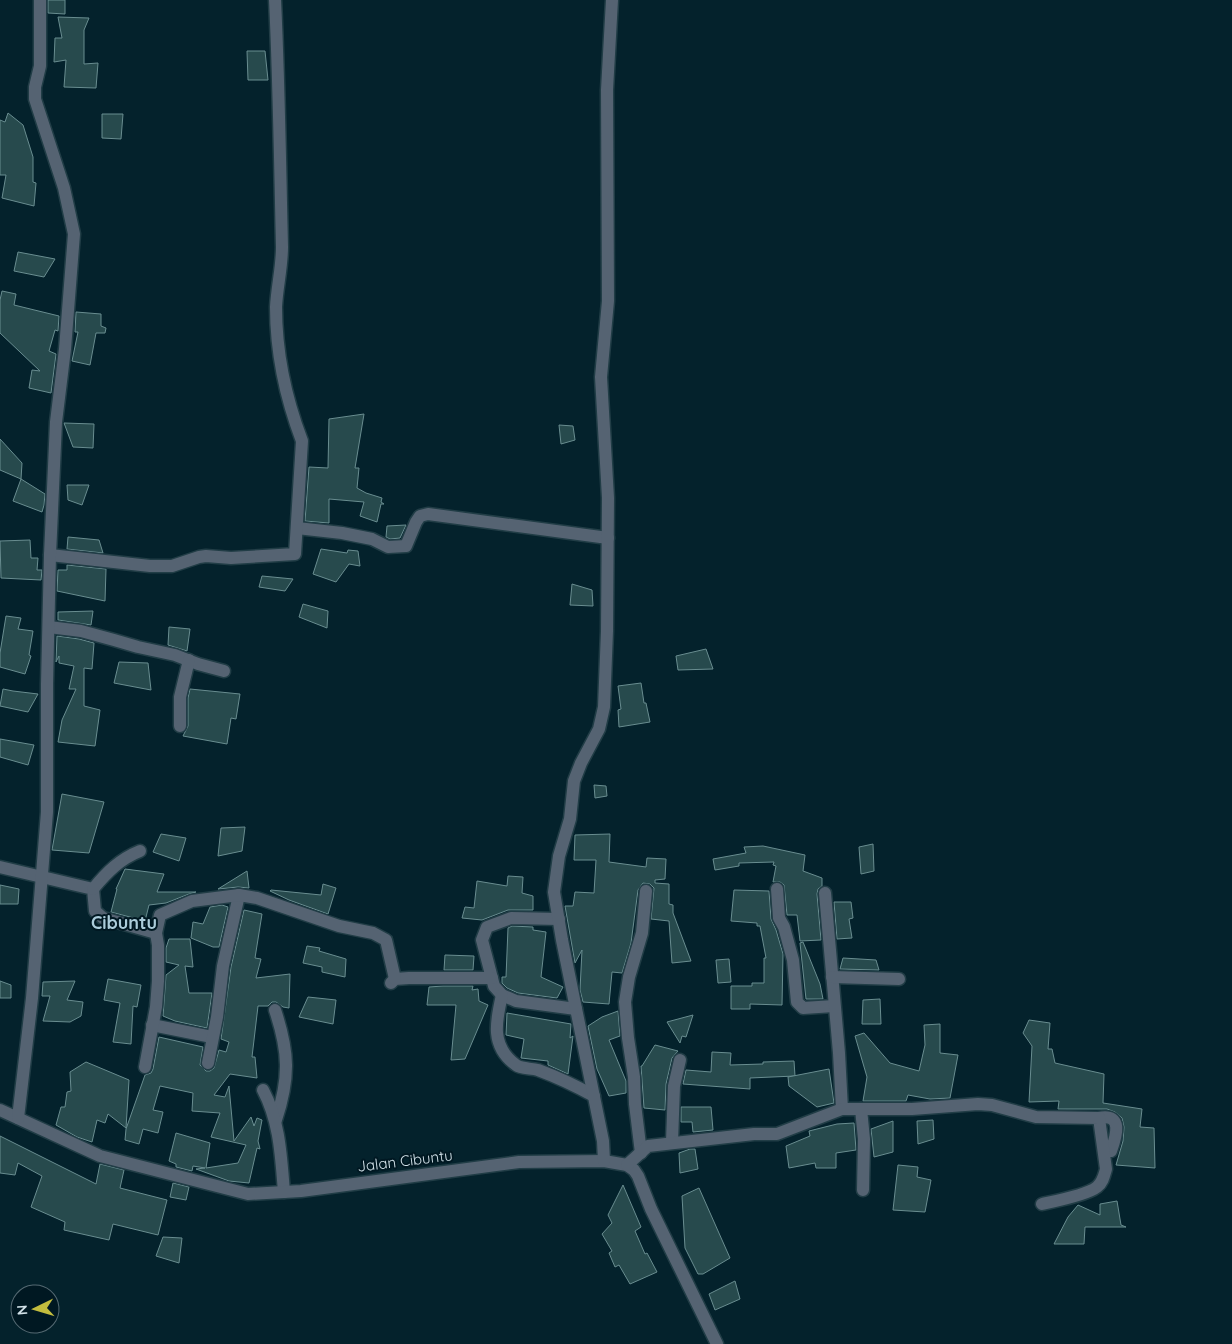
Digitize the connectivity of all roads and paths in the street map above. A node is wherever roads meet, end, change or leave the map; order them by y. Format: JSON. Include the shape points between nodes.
{"nodes":[{"id":1,"x":40,"y":0,"type":"edge"},
{"id":2,"x":275,"y":0,"type":"edge"},
{"id":3,"x":612,"y":0,"type":"edge"},
{"id":4,"x":297,"y":528,"type":"junction"},
{"id":5,"x":608,"y":538,"type":"junction"},
{"id":6,"x":50,"y":556,"type":"junction"},
{"id":7,"x":49,"y":627,"type":"junction"},
{"id":8,"x":189,"y":660,"type":"junction"},
{"id":9,"x":224,"y":671,"type":"dead end"},
{"id":10,"x":180,"y":726,"type":"dead end"},
{"id":11,"x":140,"y":850,"type":"dead end"},
{"id":12,"x":0,"y":867,"type":"edge"},
{"id":13,"x":42,"y":879,"type":"junction"},
{"id":14,"x":93,"y":889,"type":"junction"},
{"id":15,"x":777,"y":889,"type":"dead end"},
{"id":16,"x":646,"y":891,"type":"dead end"},
{"id":17,"x":825,"y":893,"type":"dead end"},
{"id":18,"x":239,"y":895,"type":"junction"},
{"id":19,"x":559,"y":919,"type":"junction"},
{"id":20,"x":156,"y":933,"type":"junction"},
{"id":21,"x":832,"y":977,"type":"junction"},
{"id":22,"x":492,"y":978,"type":"junction"},
{"id":23,"x":899,"y":979,"type":"dead end"},
{"id":24,"x":502,"y":995,"type":"junction"},
{"id":25,"x":834,"y":1006,"type":"junction"},
{"id":26,"x":576,"y":1009,"type":"junction"},
{"id":27,"x":275,"y":1010,"type":"dead end"},
{"id":28,"x":152,"y":1025,"type":"junction"},
{"id":29,"x":212,"y":1037,"type":"junction"},
{"id":30,"x":680,"y":1060,"type":"dead end"},
{"id":31,"x":208,"y":1064,"type":"dead end"},
{"id":32,"x":145,"y":1067,"type":"dead end"},
{"id":33,"x":263,"y":1090,"type":"dead end"},
{"id":34,"x":594,"y":1096,"type":"junction"},
{"id":35,"x":842,"y":1109,"type":"junction"},
{"id":36,"x":860,"y":1109,"type":"junction"},
{"id":37,"x":0,"y":1110,"type":"edge"},
{"id":38,"x":18,"y":1118,"type":"junction"},
{"id":39,"x":1099,"y":1118,"type":"junction"},
{"id":40,"x":276,"y":1120,"type":"junction"},
{"id":41,"x":672,"y":1142,"type":"junction"},
{"id":42,"x":1111,"y":1151,"type":"dead end"},
{"id":43,"x":641,"y":1153,"type":"junction"},
{"id":44,"x":604,"y":1162,"type":"junction"},
{"id":45,"x":627,"y":1165,"type":"junction"},
{"id":46,"x":862,"y":1190,"type":"dead end"},
{"id":47,"x":284,"y":1192,"type":"junction"},
{"id":48,"x":1042,"y":1204,"type":"dead end"},
{"id":49,"x":717,"y":1344,"type":"edge"}],
"edges":[{"from":1,"to":6,"type":"street","via":[[40,66],[35,99],[64,188],[74,234],[56,422]]},
{"from":2,"to":4,"type":"street","via":[[282,262],[276,306],[277,343],[302,441]]},
{"from":3,"to":5,"type":"street","via":[[607,90],[608,301],[601,377]]},
{"from":4,"to":5,"type":"street","via":[[372,539],[388,547],[406,546],[420,516],[428,514]]},
{"from":4,"to":6,"type":"street","via":[[295,554],[231,558],[206,556],[172,566]]},
{"from":5,"to":19,"type":"street","via":[[604,707],[599,729],[574,781],[570,819],[555,876]]},
{"from":6,"to":7,"type":"street"},
{"from":7,"to":8,"type":"street","via":[[81,631]]},
{"from":7,"to":13,"type":"street","via":[[47,812]]},
{"from":8,"to":9,"type":"street"},
{"from":8,"to":10,"type":"street","via":[[180,697]]},
{"from":11,"to":14,"type":"street","via":[[118,862]]},
{"from":12,"to":13,"type":"street"},
{"from":13,"to":14,"type":"street"},
{"from":13,"to":38,"type":"street"},
{"from":14,"to":20,"type":"street","via":[[95,911],[103,918]]},
{"from":15,"to":25,"type":"street","via":[[779,918],[793,960],[797,1002],[803,1008]]},
{"from":16,"to":43,"type":"street","via":[[642,933],[625,1002]]},
{"from":17,"to":21,"type":"street"},
{"from":18,"to":20,"type":"street","via":[[192,902],[167,911],[160,915]]},
{"from":18,"to":22,"type":"street","via":[[339,926],[373,933],[386,940],[393,981],[408,978]]},
{"from":18,"to":29,"type":"street"},
{"from":19,"to":22,"type":"street","via":[[511,918],[487,927],[482,940]]},
{"from":19,"to":26,"type":"street"},
{"from":20,"to":28,"type":"street","via":[[158,981]]},
{"from":21,"to":23,"type":"street"},
{"from":21,"to":25,"type":"street"},
{"from":22,"to":24,"type":"street"},
{"from":24,"to":26,"type":"street","via":[[516,1001]]},
{"from":24,"to":34,"type":"street","via":[[496,1022],[503,1052],[517,1066],[535,1069]]},
{"from":25,"to":35,"type":"street"},
{"from":26,"to":34,"type":"street"},
{"from":27,"to":40,"type":"street","via":[[286,1046],[284,1097]]},
{"from":28,"to":29,"type":"street"},
{"from":28,"to":32,"type":"street"},
{"from":29,"to":31,"type":"street"},
{"from":30,"to":41,"type":"street","via":[[674,1086]]},
{"from":33,"to":40,"type":"street"},
{"from":34,"to":44,"type":"street"},
{"from":35,"to":36,"type":"street"},
{"from":35,"to":41,"type":"street","via":[[777,1134]]},
{"from":36,"to":39,"type":"street","via":[[978,1104],[1036,1117]]},
{"from":36,"to":46,"type":"street","via":[[864,1139]]},
{"from":37,"to":38,"type":"street","name":"Jalan Cibuntu"},
{"from":38,"to":47,"type":"street","name":"Jalan Cibuntu","via":[[100,1156],[235,1191]]},
{"from":39,"to":42,"type":"street","via":[[1108,1118],[1117,1126]]},
{"from":39,"to":48,"type":"street","via":[[1106,1169],[1099,1186]]},
{"from":40,"to":47,"type":"street"},
{"from":41,"to":43,"type":"street","via":[[648,1146]]},
{"from":43,"to":45,"type":"street"},
{"from":44,"to":45,"type":"street","name":"Jalan Cibuntu"},
{"from":44,"to":47,"type":"street","name":"Jalan Cibuntu","via":[[519,1162]]},
{"from":45,"to":49,"type":"street","via":[[638,1176]]}]}
